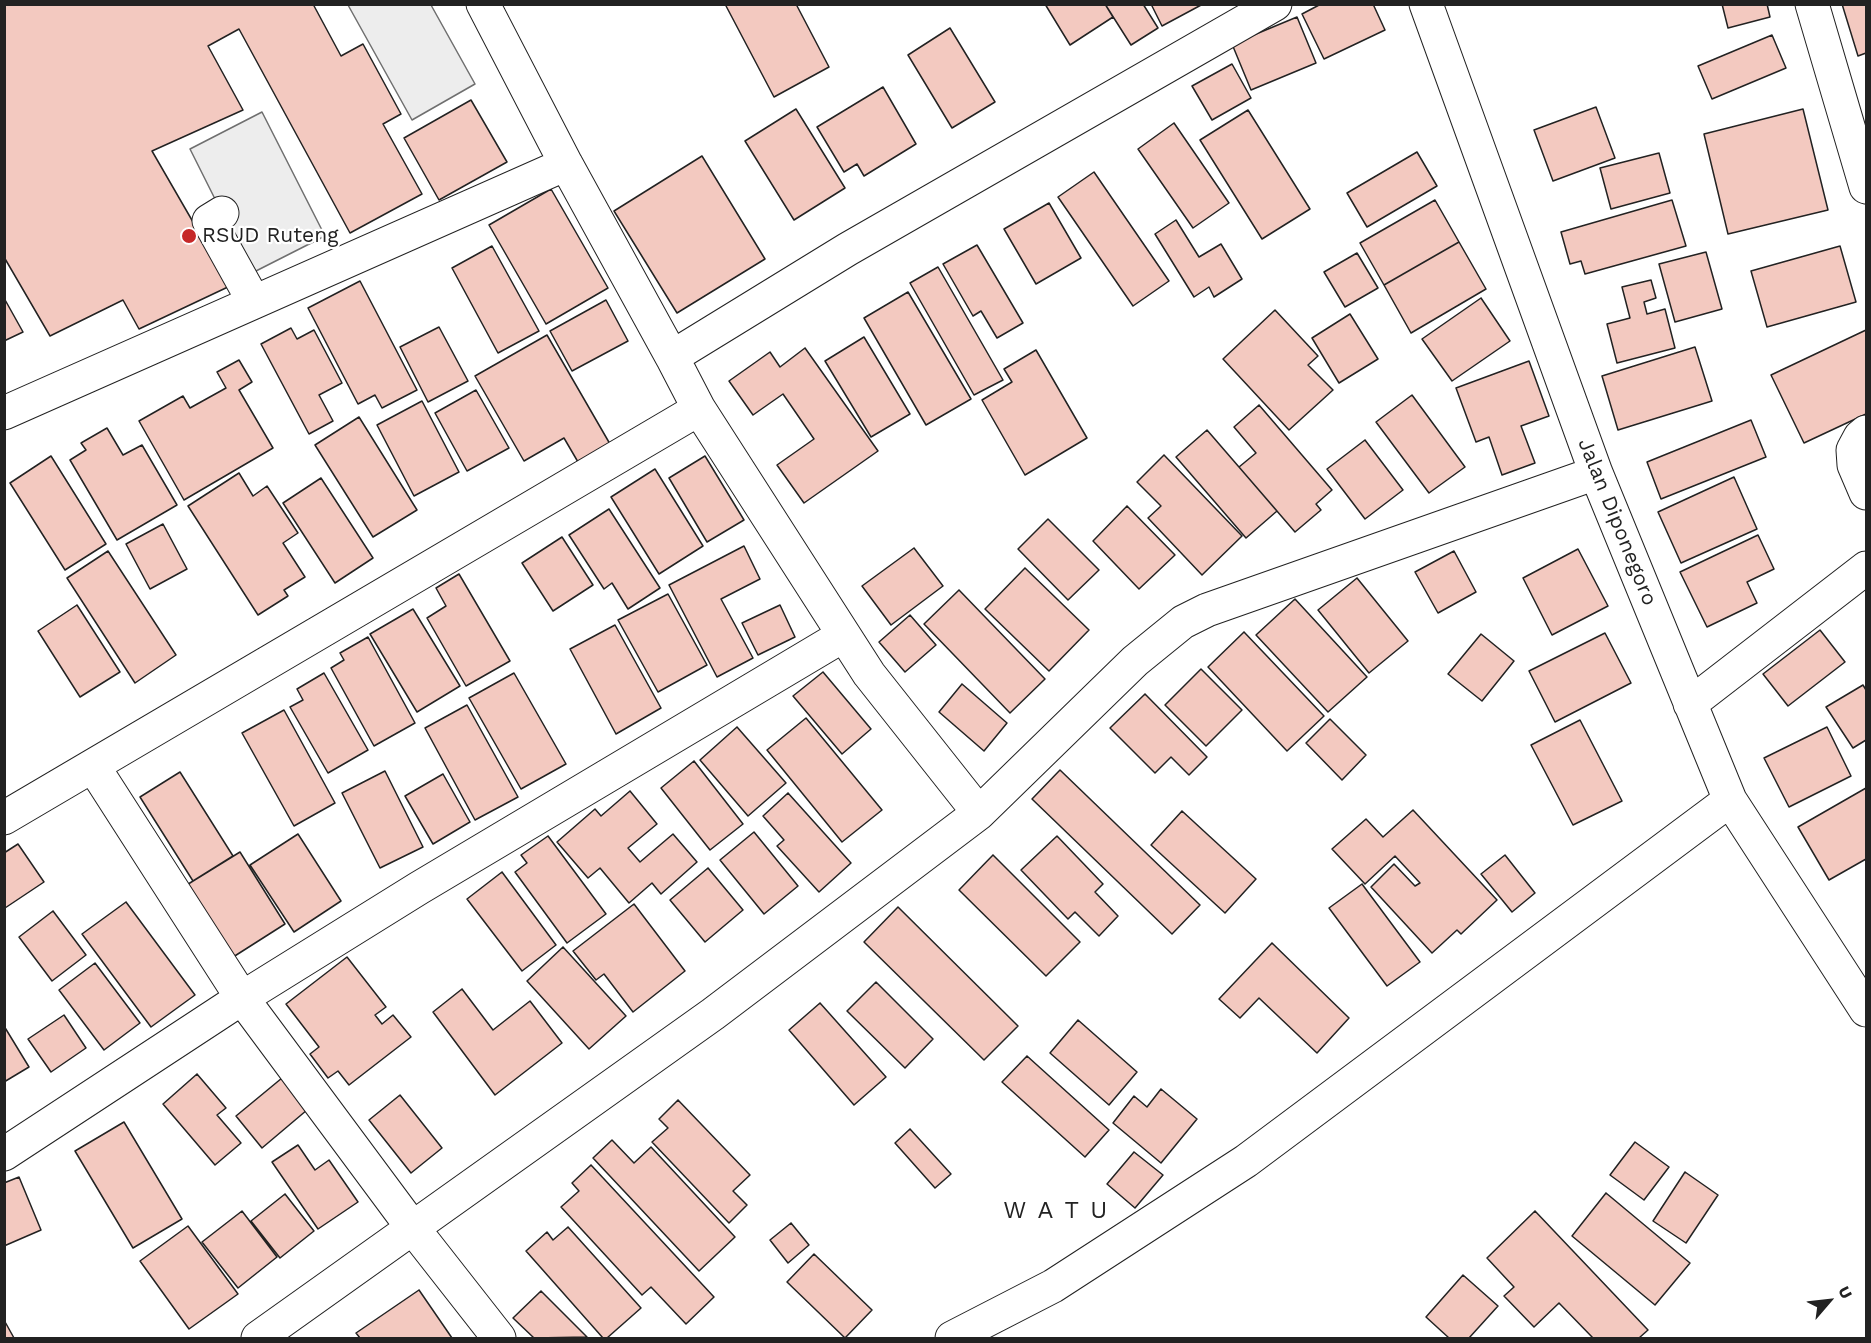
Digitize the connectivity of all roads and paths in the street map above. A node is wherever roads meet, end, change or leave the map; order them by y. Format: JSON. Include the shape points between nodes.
{"nodes":[{"id":1,"x":483,"y":4,"type":"edge"},
{"id":2,"x":1275,"y":4,"type":"edge"},
{"id":3,"x":1426,"y":4,"type":"edge"},
{"id":4,"x":1812,"y":4,"type":"edge"},
{"id":5,"x":566,"y":164,"type":"junction"},
{"id":6,"x":1866,"y":187,"type":"edge"},
{"id":7,"x":222,"y":213,"type":"dead end"},
{"id":8,"x":254,"y":303,"type":"junction"},
{"id":9,"x":672,"y":357,"type":"junction"},
{"id":10,"x":699,"y":409,"type":"junction"},
{"id":11,"x":4,"y":413,"type":"edge"},
{"id":12,"x":1866,"y":432,"type":"edge"},
{"id":13,"x":1596,"y":473,"type":"junction"},
{"id":14,"x":1866,"y":493,"type":"edge"},
{"id":15,"x":1866,"y":568,"type":"edge"},
{"id":16,"x":844,"y":635,"type":"junction"},
{"id":17,"x":1690,"y":704,"type":"junction"},
{"id":18,"x":93,"y":766,"type":"junction"},
{"id":19,"x":1730,"y":800,"type":"junction"},
{"id":20,"x":979,"y":813,"type":"junction"},
{"id":21,"x":4,"y":818,"type":"edge"},
{"id":22,"x":242,"y":998,"type":"junction"},
{"id":23,"x":1866,"y":1010,"type":"edge"},
{"id":24,"x":4,"y":1154,"type":"edge"},
{"id":25,"x":412,"y":1227,"type":"junction"},
{"id":26,"x":258,"y":1338,"type":"edge"},
{"id":27,"x":499,"y":1338,"type":"edge"},
{"id":28,"x":952,"y":1338,"type":"edge"}],
"edges":[{"from":1,"to":5,"type":"street"},
{"from":2,"to":9,"type":"street","via":[[848,249]]},
{"from":3,"to":13,"type":"street","name":"Jalan Diponegoro"},
{"from":4,"to":6,"type":"street"},
{"from":5,"to":8,"type":"street"},
{"from":5,"to":9,"type":"street"},
{"from":7,"to":8,"type":"street","via":[[209,221]]},
{"from":8,"to":11,"type":"street"},
{"from":9,"to":10,"type":"street"},
{"from":10,"to":16,"type":"street"},
{"from":10,"to":18,"type":"street"},
{"from":12,"to":14,"type":"street","via":[[1853,450],[1854,465]]},
{"from":13,"to":17,"type":"street","name":"Jalan Diponegoro"},
{"from":13,"to":20,"type":"street","via":[[1207,610],[1183,622],[1135,661]]},
{"from":15,"to":17,"type":"street"},
{"from":16,"to":20,"type":"street","via":[[869,674]]},
{"from":16,"to":22,"type":"street","via":[[418,888]]},
{"from":17,"to":19,"type":"street","name":"Jalan Diponegoro"},
{"from":18,"to":21,"type":"street"},
{"from":18,"to":22,"type":"street"},
{"from":19,"to":23,"type":"street","name":"Jalan Diponegoro"},
{"from":19,"to":28,"type":"street","via":[[1245,1161],[1053,1286]]},
{"from":20,"to":25,"type":"street","via":[[712,1014]]},
{"from":22,"to":24,"type":"street"},
{"from":22,"to":25,"type":"street"},
{"from":25,"to":26,"type":"street"},
{"from":25,"to":27,"type":"street"}]}
